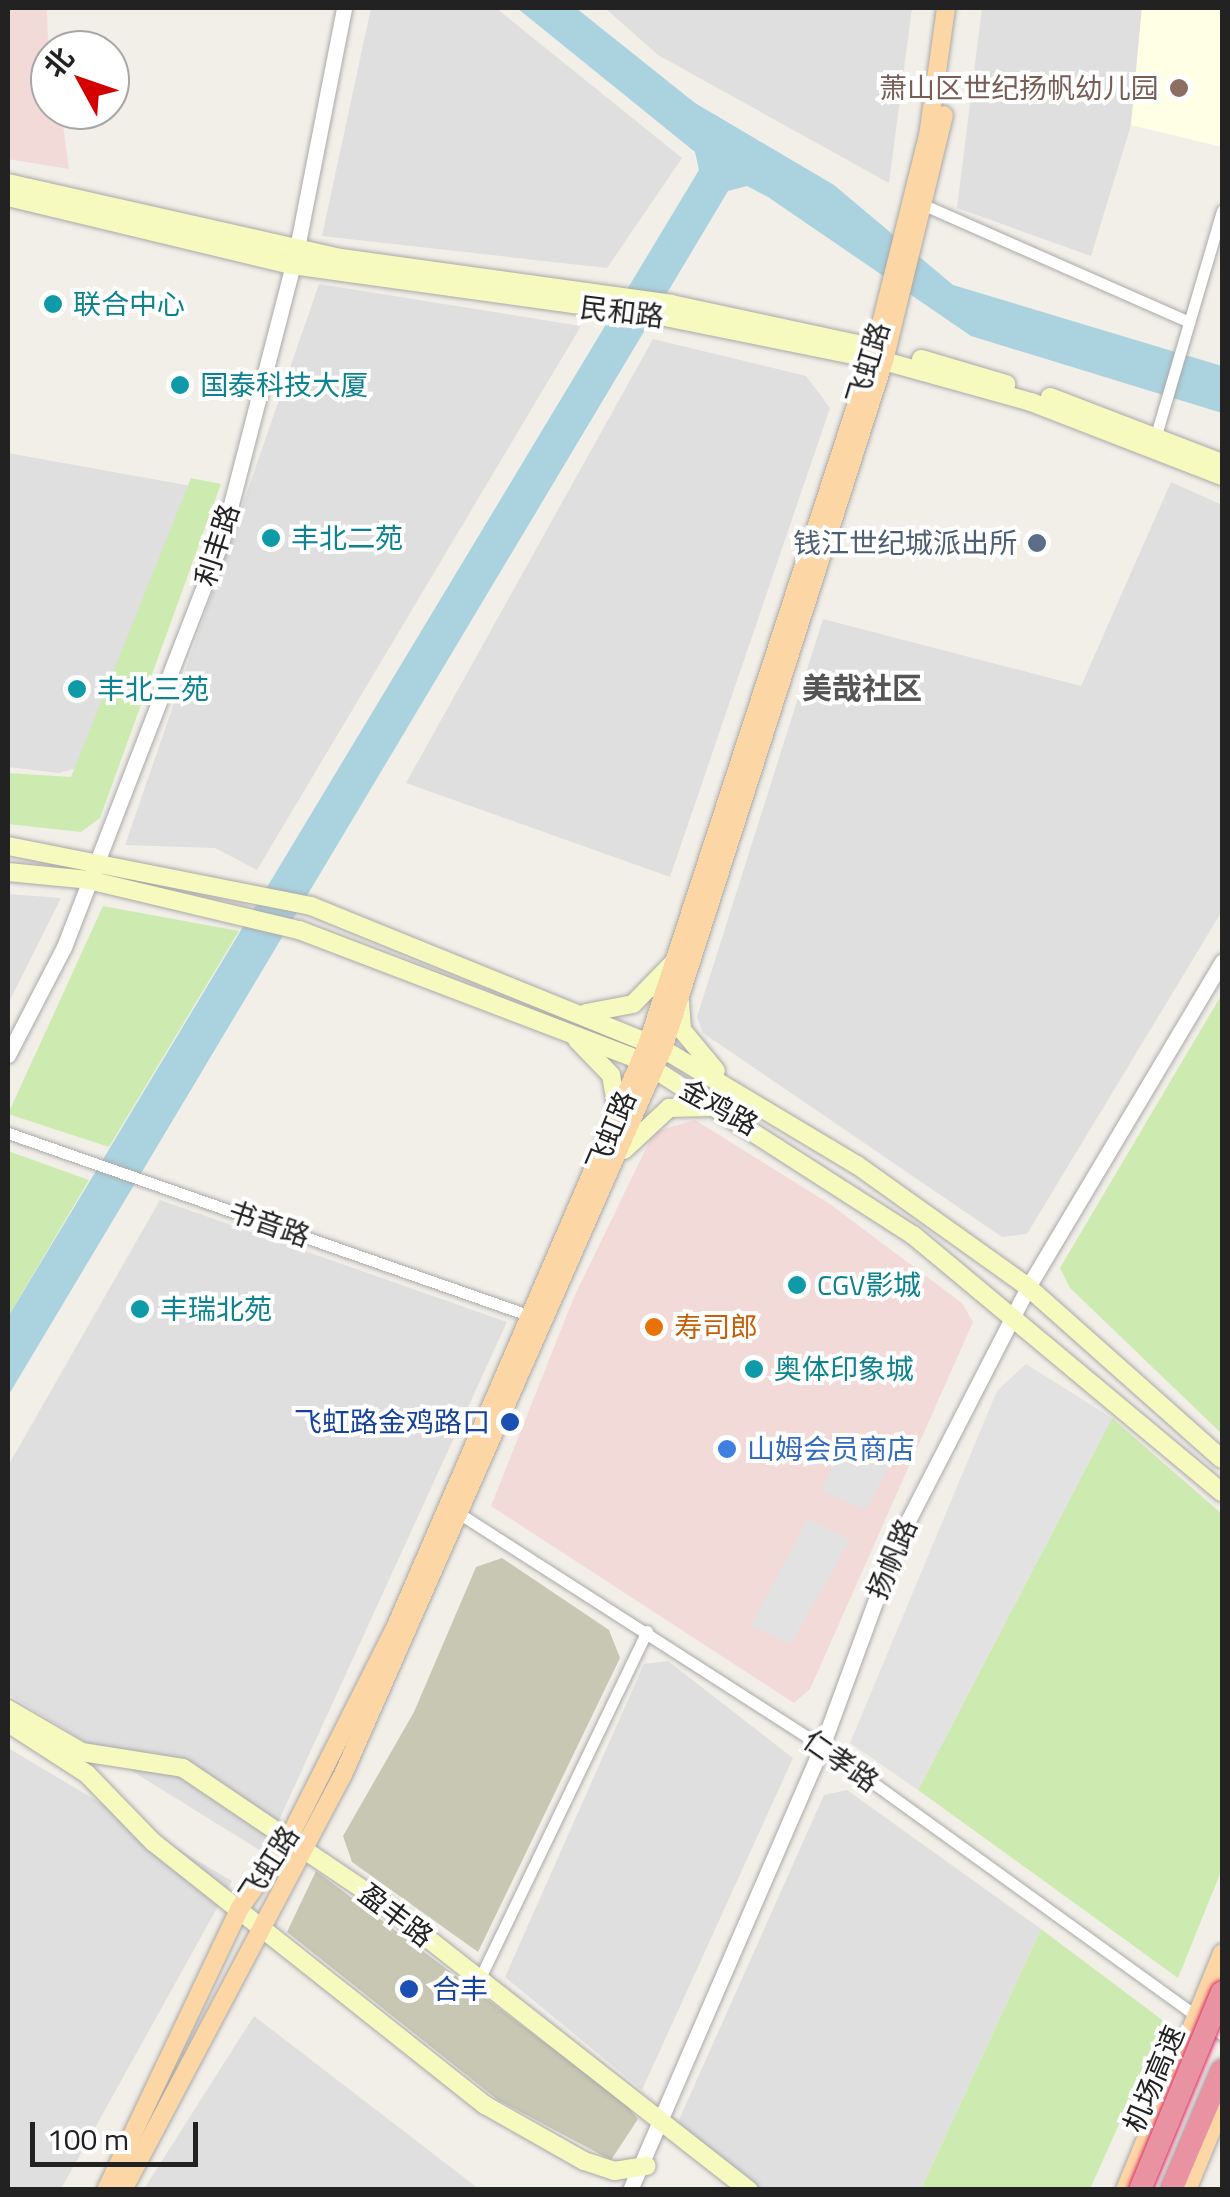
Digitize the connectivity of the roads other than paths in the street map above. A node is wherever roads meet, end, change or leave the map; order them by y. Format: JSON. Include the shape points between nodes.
{"nodes":[{"id":1,"x":344,"y":8,"type":"edge"},
{"id":2,"x":946,"y":8,"type":"edge"},
{"id":3,"x":956,"y":8,"type":"edge"},
{"id":4,"x":8,"y":183,"type":"edge"},
{"id":5,"x":8,"y":198,"type":"edge"},
{"id":6,"x":924,"y":205,"type":"junction"},
{"id":7,"x":1222,"y":210,"type":"edge"},
{"id":8,"x":908,"y":242,"type":"junction"},
{"id":9,"x":295,"y":256,"type":"junction"},
{"id":10,"x":1189,"y":322,"type":"junction"},
{"id":11,"x":878,"y":356,"type":"junction"},
{"id":12,"x":1156,"y":434,"type":"junction"},
{"id":13,"x":1222,"y":463,"type":"edge"},
{"id":14,"x":1222,"y":476,"type":"edge"},
{"id":15,"x":8,"y":846,"type":"edge"},
{"id":16,"x":98,"y":859,"type":"junction"},
{"id":17,"x":8,"y":872,"type":"edge"},
{"id":18,"x":89,"y":880,"type":"junction"},
{"id":19,"x":678,"y":957,"type":"junction"},
{"id":20,"x":1222,"y":961,"type":"edge"},
{"id":21,"x":680,"y":1002,"type":"junction"},
{"id":22,"x":570,"y":1010,"type":"junction"},
{"id":23,"x":547,"y":1020,"type":"junction"},
{"id":24,"x":8,"y":1055,"type":"edge"},
{"id":25,"x":651,"y":1056,"type":"junction"},
{"id":26,"x":738,"y":1092,"type":"junction"},
{"id":27,"x":720,"y":1108,"type":"junction"},
{"id":28,"x":618,"y":1120,"type":"junction"},
{"id":29,"x":8,"y":1132,"type":"edge"},
{"id":30,"x":612,"y":1166,"type":"junction"},
{"id":31,"x":1028,"y":1287,"type":"junction"},
{"id":32,"x":1016,"y":1312,"type":"junction"},
{"id":33,"x":531,"y":1316,"type":"junction"},
{"id":34,"x":1222,"y":1460,"type":"edge"},
{"id":35,"x":1222,"y":1492,"type":"edge"},
{"id":36,"x":454,"y":1510,"type":"junction"},
{"id":37,"x":647,"y":1632,"type":"junction"},
{"id":38,"x":8,"y":1709,"type":"edge"},
{"id":39,"x":8,"y":1724,"type":"edge"},
{"id":40,"x":822,"y":1746,"type":"junction"},
{"id":41,"x":289,"y":1838,"type":"junction"},
{"id":42,"x":307,"y":1850,"type":"junction"},
{"id":43,"x":240,"y":1908,"type":"junction"},
{"id":44,"x":259,"y":1924,"type":"junction"},
{"id":45,"x":1222,"y":1953,"type":"edge"},
{"id":46,"x":480,"y":1978,"type":"junction"},
{"id":47,"x":1222,"y":1992,"type":"edge"},
{"id":48,"x":1196,"y":2017,"type":"junction"},
{"id":49,"x":1222,"y":2035,"type":"edge"},
{"id":50,"x":1222,"y":2070,"type":"edge"},
{"id":51,"x":1222,"y":2105,"type":"edge"},
{"id":52,"x":665,"y":2122,"type":"junction"},
{"id":53,"x":647,"y":2166,"type":"junction"},
{"id":54,"x":106,"y":2190,"type":"edge"},
{"id":55,"x":123,"y":2190,"type":"edge"},
{"id":56,"x":630,"y":2190,"type":"edge"},
{"id":57,"x":749,"y":2190,"type":"edge"},
{"id":58,"x":1125,"y":2190,"type":"edge"},
{"id":59,"x":1140,"y":2190,"type":"edge"},
{"id":60,"x":1171,"y":2190,"type":"edge"},
{"id":61,"x":1187,"y":2190,"type":"edge"}],
"edges":[{"from":1,"to":9,"type":"street","name":"利丰路"},
{"from":2,"to":8,"type":"main road","name":"飞虹路"},
{"from":3,"to":6,"type":"main road","name":"飞虹路"},
{"from":4,"to":9,"type":"main road","name":"民和路"},
{"from":5,"to":9,"type":"main road","name":"民和路"},
{"from":6,"to":8,"type":"main road","name":"飞虹路"},
{"from":6,"to":10,"type":"street"},
{"from":7,"to":10,"type":"street"},
{"from":8,"to":11,"type":"main road","name":"飞虹路"},
{"from":9,"to":11,"type":"main road","name":"民和路"},
{"from":9,"to":11,"type":"main road","name":"民和路","via":[[671,304]]},
{"from":9,"to":16,"type":"street","name":"利丰路","via":[[222,539]]},
{"from":10,"to":12,"type":"street"},
{"from":11,"to":12,"type":"main road","name":"民和路"},
{"from":11,"to":14,"type":"main road","name":"民和路","via":[[1031,402]]},
{"from":11,"to":19,"type":"main road","name":"飞虹路"},
{"from":11,"to":21,"type":"main road","name":"飞虹路"},
{"from":12,"to":13,"type":"main road","name":"民和路"},
{"from":15,"to":16,"type":"main road","name":"金鸡路"},
{"from":16,"to":18,"type":"street","name":"利丰路"},
{"from":16,"to":22,"type":"main road","name":"金鸡路","via":[[311,906]]},
{"from":17,"to":18,"type":"main road","name":"金鸡路"},
{"from":18,"to":23,"type":"main road","name":"金鸡路","via":[[299,930]]},
{"from":18,"to":24,"type":"street","name":"利丰路"},
{"from":19,"to":22,"type":"main road","via":[[634,1004],[598,1015]]},
{"from":19,"to":25,"type":"main road","name":"飞虹路"},
{"from":20,"to":31,"type":"street","name":"扬帆路"},
{"from":21,"to":25,"type":"main road","name":"飞虹路"},
{"from":21,"to":26,"type":"main road","via":[[691,1044]]},
{"from":22,"to":25,"type":"main road","name":"金鸡路"},
{"from":23,"to":25,"type":"main road","name":"金鸡路"},
{"from":23,"to":28,"type":"main road","via":[[602,1061]]},
{"from":25,"to":26,"type":"main road","name":"金鸡路"},
{"from":25,"to":27,"type":"main road","name":"金鸡路"},
{"from":25,"to":28,"type":"main road","name":"飞虹路"},
{"from":25,"to":30,"type":"main road","name":"飞虹路"},
{"from":26,"to":31,"type":"main road","name":"金鸡路"},
{"from":27,"to":30,"type":"main road","via":[[668,1108],[640,1126]]},
{"from":27,"to":32,"type":"main road","name":"金鸡路","via":[[838,1180]]},
{"from":28,"to":33,"type":"main road","name":"飞虹路"},
{"from":29,"to":33,"type":"street","name":"书音路"},
{"from":30,"to":36,"type":"main road","name":"飞虹路"},
{"from":31,"to":32,"type":"street","name":"扬帆路"},
{"from":31,"to":34,"type":"main road","name":"金鸡路"},
{"from":32,"to":35,"type":"main road","name":"金鸡路"},
{"from":32,"to":40,"type":"street","name":"扬帆路","via":[[897,1542]]},
{"from":33,"to":36,"type":"main road","name":"飞虹路"},
{"from":36,"to":37,"type":"street","name":"仁孝路"},
{"from":36,"to":41,"type":"main road","name":"飞虹路"},
{"from":36,"to":42,"type":"main road","name":"飞虹路"},
{"from":37,"to":40,"type":"street","name":"仁孝路"},
{"from":37,"to":46,"type":"street"},
{"from":38,"to":41,"type":"main road","name":"盈丰路","via":[[82,1752],[183,1768]]},
{"from":39,"to":43,"type":"main road","via":[[87,1774],[153,1842]]},
{"from":40,"to":48,"type":"street","name":"仁孝路"},
{"from":40,"to":52,"type":"street","name":"扬帆路"},
{"from":41,"to":42,"type":"main road","name":"盈丰路"},
{"from":41,"to":43,"type":"main road","name":"飞虹路"},
{"from":42,"to":44,"type":"main road","name":"飞虹路"},
{"from":42,"to":46,"type":"main road","name":"盈丰路"},
{"from":43,"to":44,"type":"main road"},
{"from":43,"to":54,"type":"main road","name":"飞虹路"},
{"from":44,"to":53,"type":"main road","via":[[486,2106],[584,2161],[614,2172]]},
{"from":44,"to":55,"type":"main road","name":"飞虹路"},
{"from":45,"to":48,"type":"main road"},
{"from":46,"to":52,"type":"main road","name":"盈丰路"},
{"from":47,"to":59,"type":"highway","name":"机场高速","bridge":true},
{"from":48,"to":49,"type":"street","name":"仁孝路"},
{"from":48,"to":58,"type":"main road"},
{"from":50,"to":60,"type":"highway"},
{"from":51,"to":61,"type":"main road"},
{"from":52,"to":53,"type":"street","name":"扬帆路"},
{"from":52,"to":57,"type":"main road","name":"盈丰路"},
{"from":53,"to":56,"type":"street","name":"扬帆路"}]}
